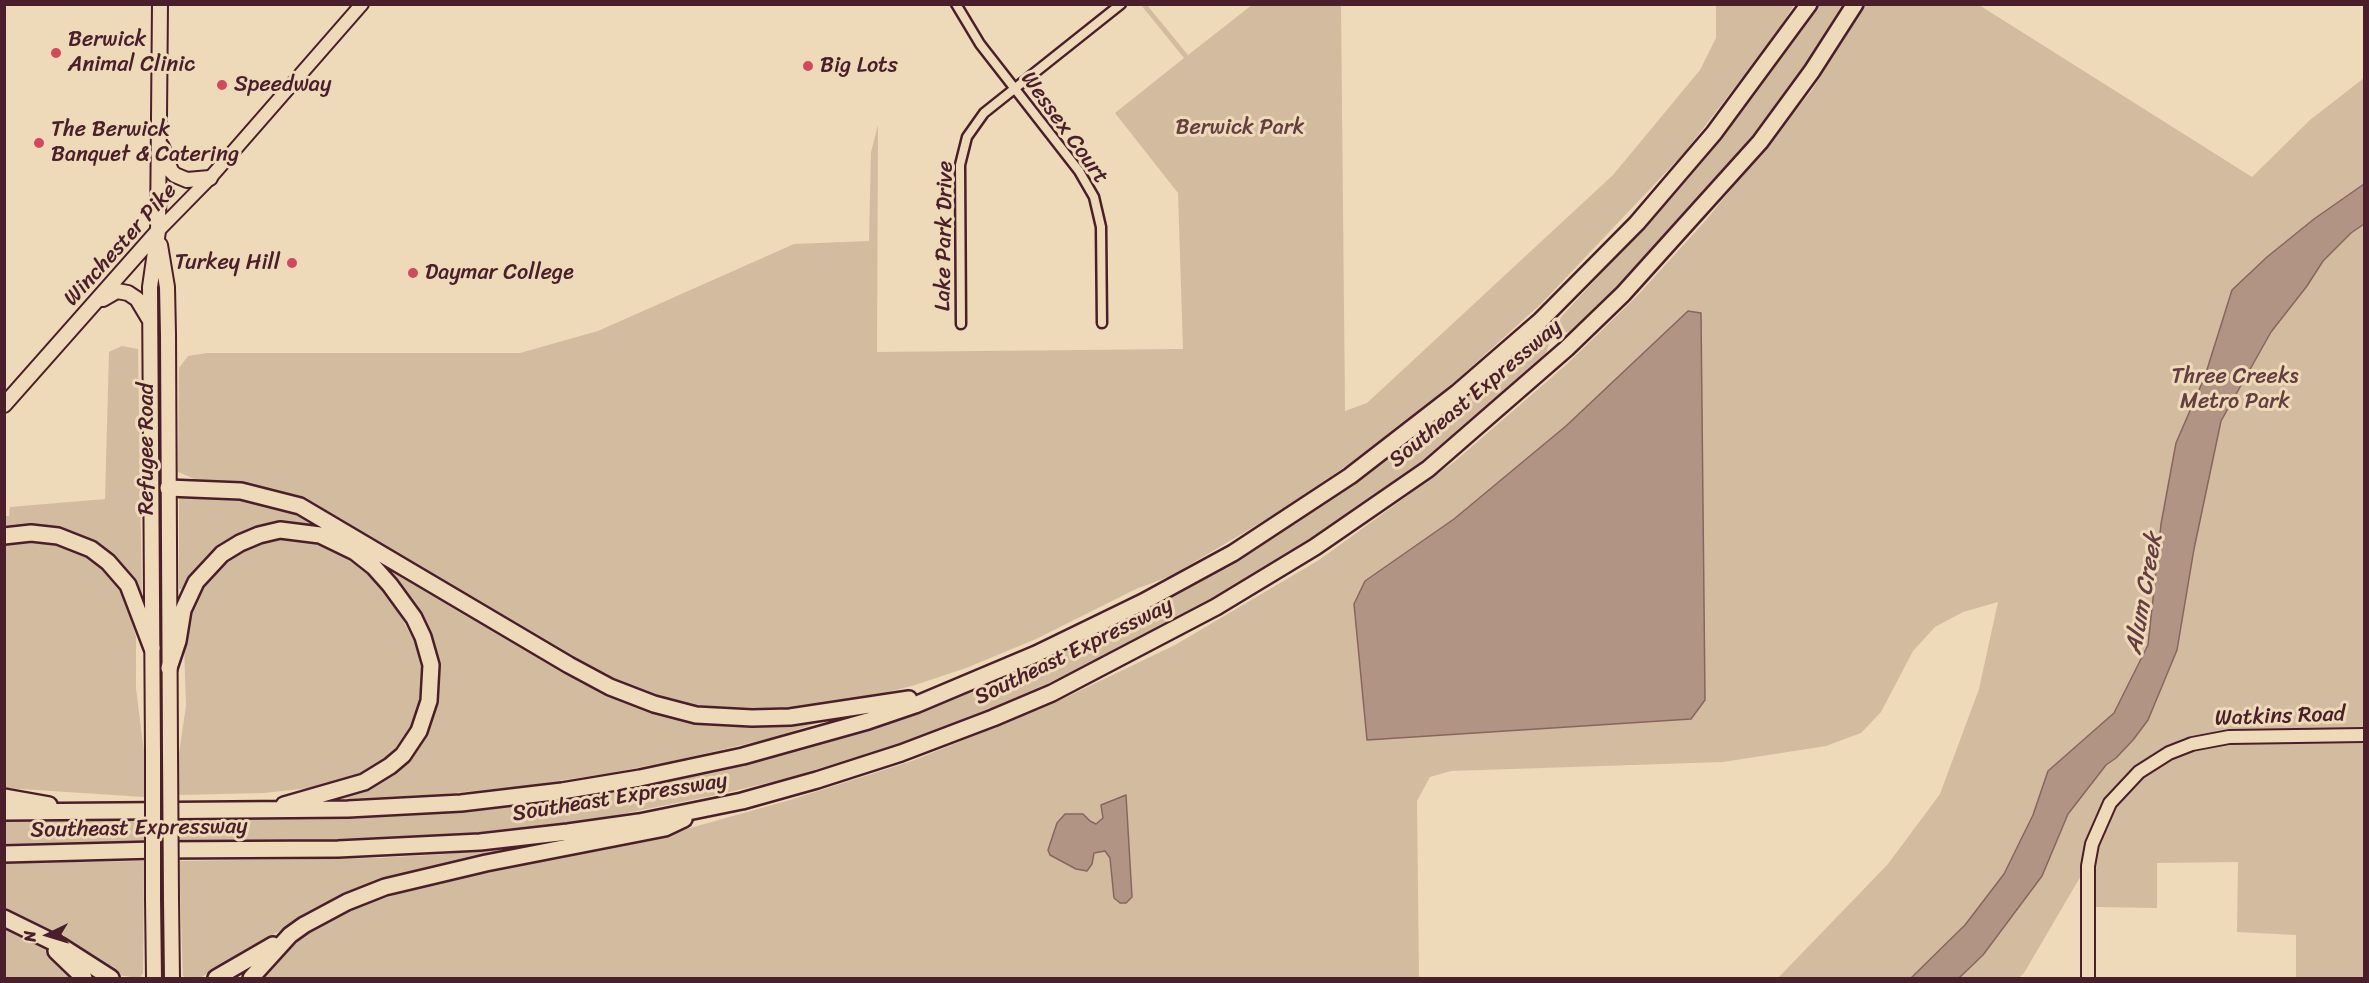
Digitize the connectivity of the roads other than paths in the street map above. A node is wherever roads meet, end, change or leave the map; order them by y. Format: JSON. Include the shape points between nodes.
{"nodes":[{"id":1,"x":160,"y":4,"type":"edge"},
{"id":2,"x":362,"y":4,"type":"edge"},
{"id":3,"x":956,"y":4,"type":"edge"},
{"id":4,"x":1121,"y":4,"type":"edge"},
{"id":5,"x":1809,"y":4,"type":"edge"},
{"id":6,"x":1855,"y":4,"type":"edge"},
{"id":7,"x":1014,"y":88,"type":"junction"},
{"id":8,"x":159,"y":135,"type":"junction"},
{"id":9,"x":210,"y":178,"type":"junction"},
{"id":10,"x":158,"y":231,"type":"junction"},
{"id":11,"x":94,"y":305,"type":"junction"},
{"id":12,"x":150,"y":320,"type":"junction"},
{"id":13,"x":1102,"y":322,"type":"dead end"},
{"id":14,"x":961,"y":324,"type":"dead end"},
{"id":15,"x":4,"y":405,"type":"edge"},
{"id":16,"x":168,"y":488,"type":"junction"},
{"id":17,"x":4,"y":536,"type":"edge"},
{"id":18,"x":152,"y":648,"type":"junction"},
{"id":19,"x":169,"y":668,"type":"junction"},
{"id":20,"x":939,"y":695,"type":"junction"},
{"id":21,"x":2364,"y":735,"type":"edge"},
{"id":22,"x":4,"y":797,"type":"edge"},
{"id":23,"x":712,"y":807,"type":"junction"},
{"id":24,"x":263,"y":811,"type":"junction"},
{"id":25,"x":4,"y":812,"type":"edge"},
{"id":26,"x":81,"y":812,"type":"junction"},
{"id":27,"x":4,"y":854,"type":"edge"},
{"id":28,"x":4,"y":918,"type":"edge"},
{"id":29,"x":38,"y":935,"type":"junction"},
{"id":30,"x":290,"y":935,"type":"junction"},
{"id":31,"x":84,"y":978,"type":"edge"},
{"id":32,"x":111,"y":978,"type":"edge"},
{"id":33,"x":154,"y":978,"type":"edge"},
{"id":34,"x":172,"y":978,"type":"edge"},
{"id":35,"x":216,"y":978,"type":"edge"},
{"id":36,"x":251,"y":978,"type":"edge"},
{"id":37,"x":2088,"y":978,"type":"edge"}],
"edges":[{"from":1,"to":8,"type":"main road","name":"Refugee Road"},
{"from":2,"to":9,"type":"street","name":"Winchester Pike"},
{"from":3,"to":7,"type":"street","name":"Wessex Court"},
{"from":4,"to":7,"type":"street","name":"Lake Park Drive"},
{"from":5,"to":20,"type":"highway","name":"Southeast Expressway","via":[[1714,133],[1637,223],[1540,321],[1457,393],[1350,476],[1233,553],[1079,635]]},
{"from":6,"to":23,"type":"highway","name":"Southeast Expressway","via":[[1760,142],[1623,294],[1428,469],[1315,547],[1216,607],[1052,693],[901,753]]},
{"from":7,"to":13,"type":"street","name":"Wessex Court","via":[[1079,171],[1094,197],[1101,227]]},
{"from":7,"to":14,"type":"street","name":"Lake Park Drive","via":[[984,113],[967,136],[960,165]]},
{"from":8,"to":9,"type":"main road","via":[[175,175],[187,180]]},
{"from":8,"to":10,"type":"main road","name":"Refugee Road"},
{"from":9,"to":10,"type":"street","name":"Winchester Pike"},
{"from":10,"to":11,"type":"main road","name":"Winchester Pike"},
{"from":10,"to":12,"type":"main road","name":"Refugee Road"},
{"from":10,"to":16,"type":"main road","name":"Refugee Road","via":[[167,287]]},
{"from":11,"to":12,"type":"main road","via":[[112,293],[122,292],[136,299]]},
{"from":11,"to":15,"type":"main road","name":"Winchester Pike"},
{"from":12,"to":18,"type":"main road","name":"Refugee Road"},
{"from":16,"to":19,"type":"main road","name":"Refugee Road"},
{"from":16,"to":20,"type":"highway","via":[[241,491],[300,506],[569,665],[654,704],[696,715],[780,717]]},
{"from":17,"to":18,"type":"highway","via":[[58,536],[91,549],[128,585]]},
{"from":18,"to":33,"type":"main road","name":"Refugee Road","bridge":true},
{"from":19,"to":24,"type":"highway","via":[[183,610],[196,582],[222,554],[259,535],[300,531],[339,542],[374,567],[403,601],[423,636],[431,665],[426,713],[411,744],[390,766],[364,782]]},
{"from":19,"to":34,"type":"main road","name":"Refugee Road","bridge":true},
{"from":20,"to":24,"type":"highway","name":"Southeast Expressway","via":[[868,721],[640,778],[472,802]]},
{"from":21,"to":37,"type":"street","name":"Watkins Road","via":[[2229,737],[2192,744],[2139,772],[2110,803],[2092,844],[2088,866]]},
{"from":22,"to":26,"type":"highway"},
{"from":23,"to":27,"type":"highway","name":"Southeast Expressway","via":[[568,832],[480,842],[338,849]]},
{"from":23,"to":30,"type":"highway","via":[[665,828],[385,887],[347,902]]},
{"from":24,"to":26,"type":"highway","name":"Southeast Expressway"},
{"from":25,"to":26,"type":"highway","name":"Southeast Expressway"},
{"from":28,"to":29,"type":"highway"},
{"from":29,"to":31,"type":"highway"},
{"from":29,"to":32,"type":"highway"},
{"from":30,"to":35,"type":"highway"},
{"from":30,"to":36,"type":"highway"}]}
